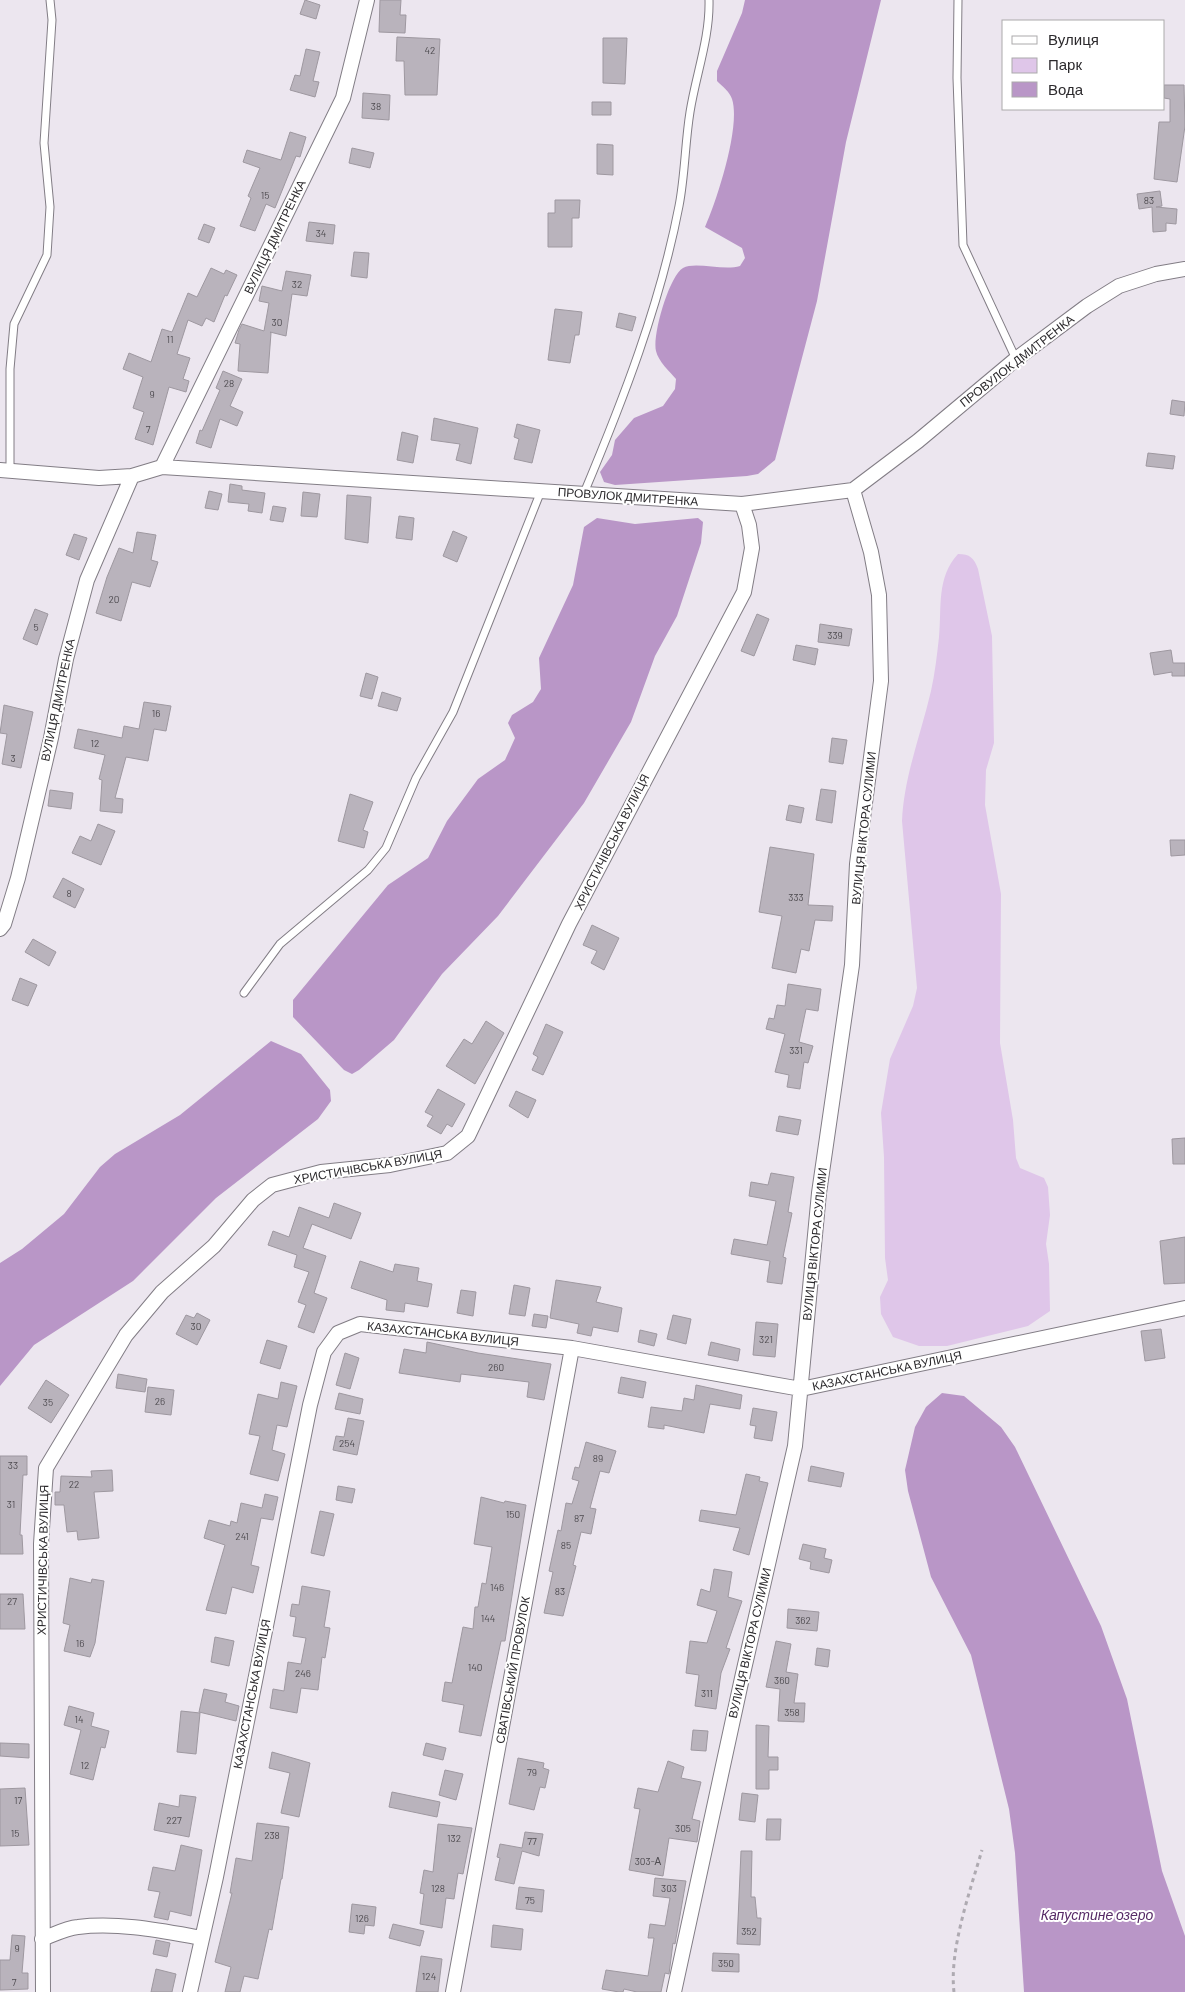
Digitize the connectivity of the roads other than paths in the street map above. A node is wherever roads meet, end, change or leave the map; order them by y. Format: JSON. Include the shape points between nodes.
{"nodes":[{"id":1,"x":50,"y":0,"type":"edge"},
{"id":2,"x":367,"y":0,"type":"edge"},
{"id":3,"x":709,"y":0,"type":"edge"},
{"id":4,"x":958,"y":0,"type":"edge"},
{"id":5,"x":1185,"y":269,"type":"edge"},
{"id":6,"x":1016,"y":359,"type":"junction"},
{"id":7,"x":162,"y":467,"type":"junction"},
{"id":8,"x":5,"y":470,"type":"edge"},
{"id":9,"x":132,"y":476,"type":"junction"},
{"id":10,"x":853,"y":490,"type":"junction"},
{"id":11,"x":541,"y":492,"type":"junction"},
{"id":12,"x":584,"y":493,"type":"junction"},
{"id":13,"x":742,"y":504,"type":"junction"},
{"id":14,"x":0,"y":929,"type":"edge"},
{"id":15,"x":244,"y":993,"type":"dead end"},
{"id":16,"x":1185,"y":1308,"type":"edge"},
{"id":17,"x":572,"y":1348,"type":"junction"},
{"id":18,"x":801,"y":1389,"type":"junction"},
{"id":19,"x":202,"y":1938,"type":"junction"},
{"id":20,"x":42,"y":1939,"type":"junction"},
{"id":21,"x":42,"y":1992,"type":"edge"},
{"id":22,"x":190,"y":1992,"type":"edge"},
{"id":23,"x":453,"y":1992,"type":"edge"},
{"id":24,"x":674,"y":1992,"type":"edge"}],
"edges":[{"from":1,"to":8,"type":"lane","via":[[52,20],[44,143],[50,207],[47,255],[14,324]]},
{"from":2,"to":7,"type":"street","name":"ВУЛИЦЯ ДМИТРЕНКА","via":[[343,98]]},
{"from":3,"to":12,"type":"lane","via":[[710,21],[690,111],[679,206],[664,267],[641,351]]},
{"from":4,"to":6,"type":"lane","via":[[957,78],[963,245]]},
{"from":5,"to":6,"type":"street","name":"ПРОВУЛОК ДМИТРЕНКА","via":[[1118,286]]},
{"from":6,"to":10,"type":"street","name":"ПРОВУЛОК ДМИТРЕНКА","via":[[918,441]]},
{"from":7,"to":9,"type":"street","name":"ПРОВУЛОК ДМИТРЕНКА"},
{"from":7,"to":11,"type":"street","name":"ПРОВУЛОК ДМИТРЕНКА"},
{"from":8,"to":9,"type":"street","name":"ПРОВУЛОК ДМИТРЕНКА","via":[[99,478]]},
{"from":9,"to":14,"type":"street","name":"ВУЛИЦЯ ДМИТРЕНКА","via":[[87,580],[66,659],[18,878]]},
{"from":10,"to":13,"type":"street","name":"ПРОВУЛОК ДМИТРЕНКА"},
{"from":10,"to":18,"type":"street","name":"ВУЛИЦЯ ВІКТОРА СУЛИМИ","via":[[880,595],[881,681],[857,864],[852,965],[819,1193]]},
{"from":11,"to":12,"type":"street","name":"ПРОВУЛОК ДМИТРЕНКА"},
{"from":11,"to":15,"type":"lane","via":[[453,712],[416,778],[386,848],[368,870],[280,944]]},
{"from":12,"to":13,"type":"street","name":"ПРОВУЛОК ДМИТРЕНКА"},
{"from":13,"to":20,"type":"street","name":"ХРИСТИЧІВСЬКА ВУЛИЦЯ","via":[[752,548],[744,592],[569,924],[468,1136],[447,1153],[390,1165],[321,1172],[272,1185],[253,1200],[214,1246],[162,1292],[126,1335],[46,1468],[42,1544]]},
{"from":16,"to":18,"type":"street","name":"КАЗАХСТАНСЬКА ВУЛИЦЯ"},
{"from":17,"to":18,"type":"street","name":"КАЗАХСТАНСЬКА ВУЛИЦЯ"},
{"from":17,"to":19,"type":"street","name":"КАЗАХСТАНСЬКА ВУЛИЦЯ","via":[[360,1324],[338,1332],[324,1352],[310,1405]]},
{"from":17,"to":23,"type":"street","name":"СВАТІВСЬКИЙ ПРОВУЛОК"},
{"from":18,"to":24,"type":"street","name":"ВУЛИЦЯ ВІКТОРА СУЛИМИ","via":[[795,1446]]},
{"from":19,"to":20,"type":"street","via":[[116,1926],[77,1927]]},
{"from":19,"to":22,"type":"street","name":"КАЗАХСТАНСЬКА ВУЛИЦЯ"},
{"from":20,"to":21,"type":"street","name":"ХРИСТИЧІВСЬКА ВУЛИЦЯ"}]}
